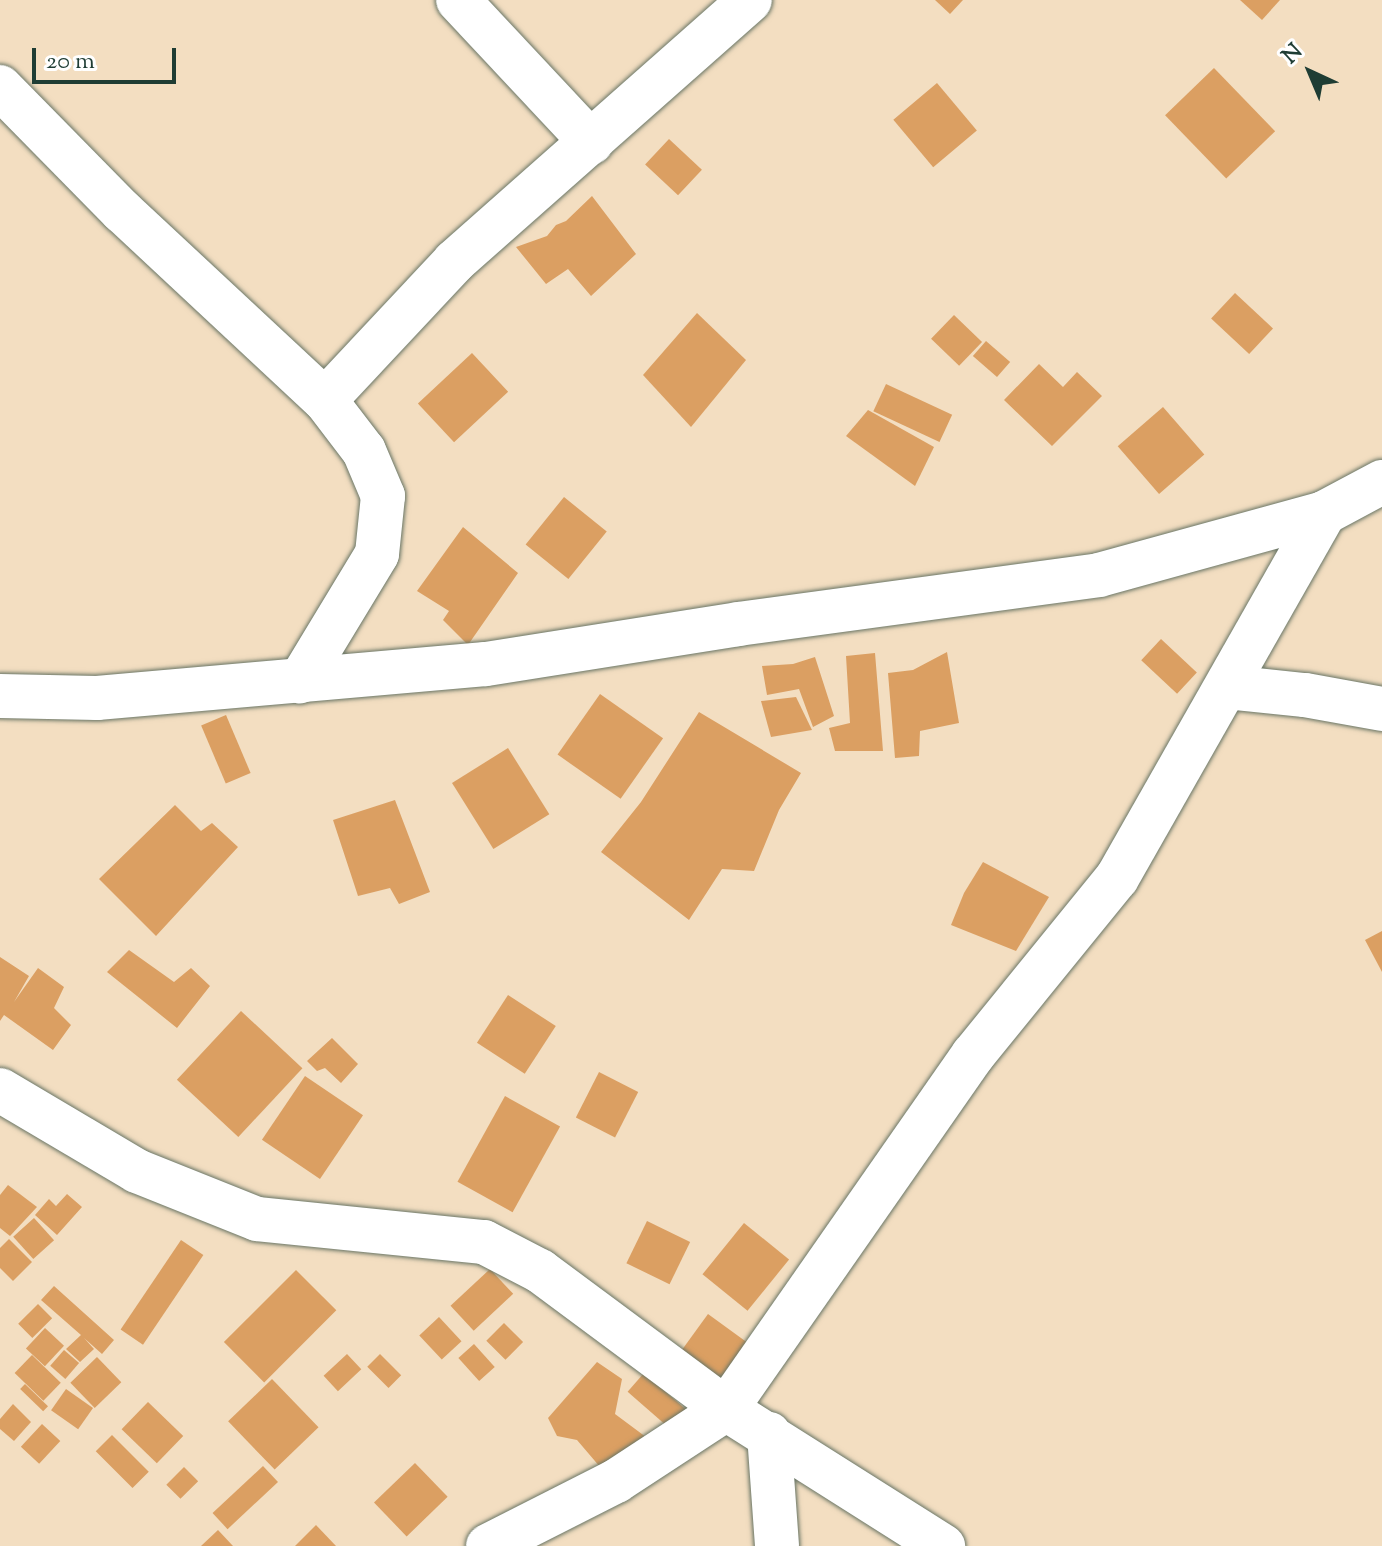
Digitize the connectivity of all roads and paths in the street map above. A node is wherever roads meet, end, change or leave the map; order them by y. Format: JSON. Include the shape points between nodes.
{"nodes":[{"id":1,"x":458,"y":0,"type":"edge"},
{"id":2,"x":750,"y":0,"type":"edge"},
{"id":3,"x":0,"y":87,"type":"edge"},
{"id":4,"x":591,"y":142,"type":"junction"},
{"id":5,"x":325,"y":400,"type":"junction"},
{"id":6,"x":1382,"y":482,"type":"edge"},
{"id":7,"x":1324,"y":513,"type":"junction"},
{"id":8,"x":300,"y":681,"type":"junction"},
{"id":9,"x":1227,"y":687,"type":"junction"},
{"id":10,"x":0,"y":696,"type":"edge"},
{"id":11,"x":1382,"y":709,"type":"edge"},
{"id":12,"x":0,"y":1090,"type":"edge"},
{"id":13,"x":726,"y":1409,"type":"junction"},
{"id":14,"x":769,"y":1434,"type":"junction"},
{"id":15,"x":488,"y":1546,"type":"edge"},
{"id":16,"x":777,"y":1546,"type":"edge"},
{"id":17,"x":943,"y":1546,"type":"edge"}],
"edges":[{"from":1,"to":4,"type":"street"},
{"from":2,"to":4,"type":"street"},
{"from":3,"to":5,"type":"street","via":[[167,254]]},
{"from":4,"to":5,"type":"street","via":[[454,262]]},
{"from":5,"to":8,"type":"street","via":[[364,451],[383,496],[377,554]]},
{"from":6,"to":7,"type":"street"},
{"from":7,"to":8,"type":"street","via":[[1099,575],[486,664]]},
{"from":7,"to":9,"type":"street"},
{"from":8,"to":10,"type":"street","via":[[97,698]]},
{"from":9,"to":11,"type":"street"},
{"from":9,"to":13,"type":"street","via":[[1117,878],[973,1055]]},
{"from":12,"to":13,"type":"street","via":[[137,1171],[257,1219],[484,1242],[540,1271]]},
{"from":13,"to":14,"type":"street"},
{"from":13,"to":15,"type":"street","via":[[616,1481]]},
{"from":14,"to":16,"type":"street"},
{"from":14,"to":17,"type":"street"}]}
